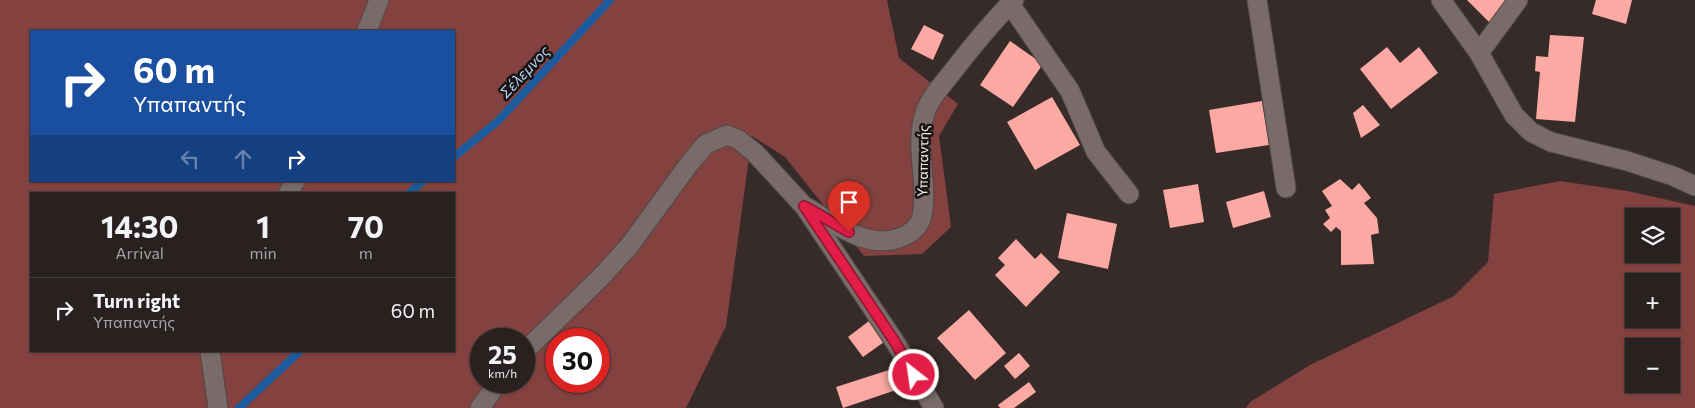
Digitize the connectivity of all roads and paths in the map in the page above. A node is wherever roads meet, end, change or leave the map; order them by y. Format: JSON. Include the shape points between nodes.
{"nodes":[{"id":1,"x":379,"y":0,"type":"edge"},
{"id":2,"x":1257,"y":0,"type":"edge"},
{"id":3,"x":1441,"y":0,"type":"edge"},
{"id":4,"x":1518,"y":0,"type":"edge"},
{"id":5,"x":1012,"y":2,"type":"edge"},
{"id":6,"x":368,"y":30,"type":"edge"},
{"id":7,"x":1479,"y":53,"type":"junction"},
{"id":8,"x":1695,"y":186,"type":"edge"},
{"id":9,"x":1286,"y":188,"type":"dead end"},
{"id":10,"x":1128,"y":194,"type":"dead end"},
{"id":11,"x":804,"y":206,"type":"junction"},
{"id":12,"x":535,"y":341,"type":"edge"},
{"id":13,"x":210,"y":352,"type":"edge"},
{"id":14,"x":491,"y":393,"type":"edge"},
{"id":15,"x":218,"y":408,"type":"edge"},
{"id":16,"x":480,"y":408,"type":"edge"},
{"id":17,"x":934,"y":408,"type":"edge"}],
"edges":[{"from":1,"to":6,"type":"street"},
{"from":2,"to":9,"type":"street"},
{"from":3,"to":7,"type":"street"},
{"from":4,"to":7,"type":"street"},
{"from":5,"to":10,"type":"street","via":[[1070,91],[1096,152]]},
{"from":5,"to":11,"type":"street","name":"Υπαπαντής","via":[[972,46],[926,108],[921,143],[922,217],[912,232],[890,241],[876,241],[849,232]]},
{"from":7,"to":8,"type":"street","via":[[1514,115],[1531,132],[1551,142],[1627,161]]},
{"from":11,"to":12,"type":"street","via":[[739,140],[727,136],[706,144],[630,245]]},
{"from":11,"to":17,"type":"street","via":[[895,342]]},
{"from":13,"to":15,"type":"street"},
{"from":14,"to":16,"type":"street"}]}
